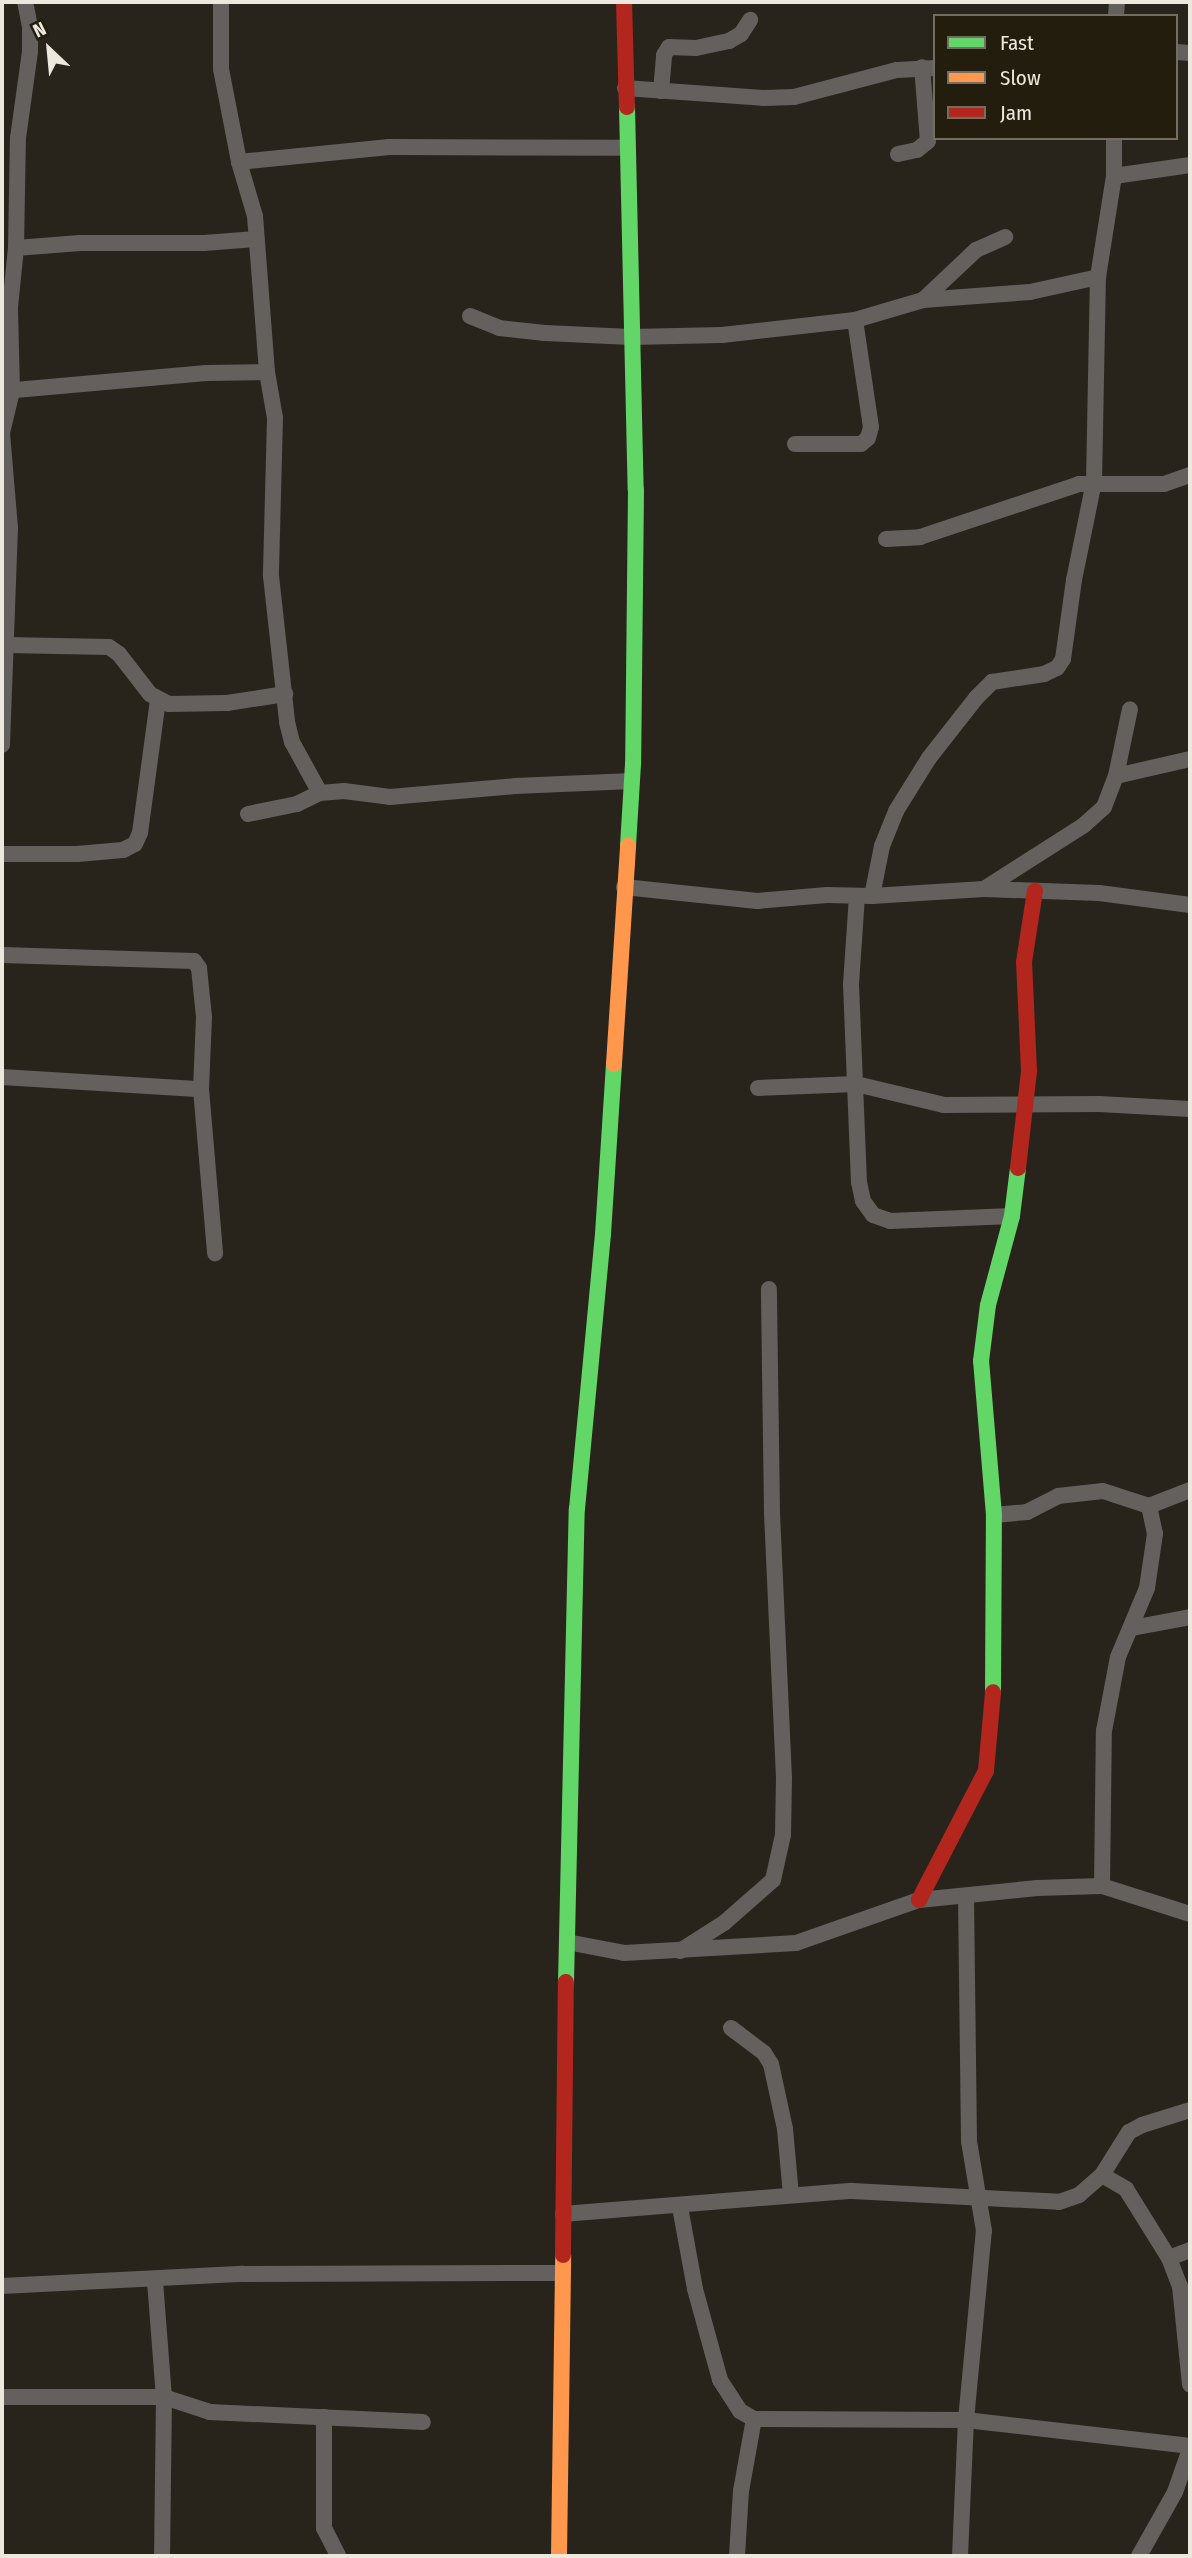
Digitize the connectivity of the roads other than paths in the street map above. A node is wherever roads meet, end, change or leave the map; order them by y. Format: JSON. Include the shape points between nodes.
{"nodes":[{"id":1,"x":25,"y":2,"type":"edge"},
{"id":2,"x":221,"y":2,"type":"edge"},
{"id":3,"x":624,"y":2,"type":"edge"},
{"id":4,"x":750,"y":20,"type":"dead end"},
{"id":5,"x":928,"y":67,"type":"edge"},
{"id":6,"x":625,"y":88,"type":"junction"},
{"id":7,"x":661,"y":90,"type":"junction"},
{"id":8,"x":1114,"y":140,"type":"edge"},
{"id":9,"x":626,"y":148,"type":"junction"},
{"id":10,"x":898,"y":154,"type":"dead end"},
{"id":11,"x":239,"y":162,"type":"junction"},
{"id":12,"x":1190,"y":165,"type":"edge"},
{"id":13,"x":1114,"y":176,"type":"junction"},
{"id":14,"x":1005,"y":237,"type":"dead end"},
{"id":15,"x":257,"y":239,"type":"junction"},
{"id":16,"x":16,"y":248,"type":"junction"},
{"id":17,"x":1098,"y":277,"type":"junction"},
{"id":18,"x":923,"y":300,"type":"junction"},
{"id":19,"x":470,"y":316,"type":"dead end"},
{"id":20,"x":855,"y":320,"type":"junction"},
{"id":21,"x":631,"y":337,"type":"junction"},
{"id":22,"x":267,"y":372,"type":"junction"},
{"id":23,"x":7,"y":391,"type":"edge"},
{"id":24,"x":795,"y":444,"type":"dead end"},
{"id":25,"x":1190,"y":475,"type":"edge"},
{"id":26,"x":1094,"y":482,"type":"junction"},
{"id":27,"x":886,"y":539,"type":"dead end"},
{"id":28,"x":5,"y":651,"type":"edge"},
{"id":29,"x":285,"y":694,"type":"junction"},
{"id":30,"x":158,"y":699,"type":"junction"},
{"id":31,"x":1130,"y":709,"type":"dead end"},
{"id":32,"x":2,"y":745,"type":"edge"},
{"id":33,"x":1190,"y":759,"type":"edge"},
{"id":34,"x":1116,"y":776,"type":"junction"},
{"id":35,"x":632,"y":781,"type":"junction"},
{"id":36,"x":320,"y":793,"type":"junction"},
{"id":37,"x":248,"y":814,"type":"dead end"},
{"id":38,"x":2,"y":854,"type":"edge"},
{"id":39,"x":624,"y":887,"type":"junction"},
{"id":40,"x":984,"y":889,"type":"junction"},
{"id":41,"x":1035,"y":891,"type":"junction"},
{"id":42,"x":864,"y":896,"type":"junction"},
{"id":43,"x":1190,"y":905,"type":"edge"},
{"id":44,"x":2,"y":955,"type":"edge"},
{"id":45,"x":2,"y":1077,"type":"edge"},
{"id":46,"x":856,"y":1084,"type":"junction"},
{"id":47,"x":758,"y":1088,"type":"dead end"},
{"id":48,"x":201,"y":1089,"type":"junction"},
{"id":49,"x":1024,"y":1104,"type":"junction"},
{"id":50,"x":1190,"y":1109,"type":"edge"},
{"id":51,"x":1012,"y":1216,"type":"junction"},
{"id":52,"x":215,"y":1253,"type":"dead end"},
{"id":53,"x":769,"y":1289,"type":"dead end"},
{"id":54,"x":1190,"y":1490,"type":"edge"},
{"id":55,"x":1149,"y":1506,"type":"junction"},
{"id":56,"x":994,"y":1515,"type":"junction"},
{"id":57,"x":1190,"y":1616,"type":"edge"},
{"id":58,"x":1132,"y":1628,"type":"junction"},
{"id":59,"x":1102,"y":1886,"type":"junction"},
{"id":60,"x":966,"y":1898,"type":"junction"},
{"id":61,"x":919,"y":1900,"type":"junction"},
{"id":62,"x":1190,"y":1914,"type":"edge"},
{"id":63,"x":567,"y":1942,"type":"junction"},
{"id":64,"x":680,"y":1951,"type":"junction"},
{"id":65,"x":731,"y":2028,"type":"dead end"},
{"id":66,"x":1190,"y":2110,"type":"edge"},
{"id":67,"x":1102,"y":2175,"type":"junction"},
{"id":68,"x":791,"y":2195,"type":"junction"},
{"id":69,"x":978,"y":2197,"type":"junction"},
{"id":70,"x":680,"y":2207,"type":"junction"},
{"id":71,"x":563,"y":2214,"type":"junction"},
{"id":72,"x":1190,"y":2250,"type":"edge"},
{"id":73,"x":1170,"y":2258,"type":"junction"},
{"id":74,"x":563,"y":2273,"type":"junction"},
{"id":75,"x":155,"y":2281,"type":"junction"},
{"id":76,"x":2,"y":2286,"type":"edge"},
{"id":77,"x":1190,"y":2384,"type":"edge"},
{"id":78,"x":2,"y":2397,"type":"edge"},
{"id":79,"x":164,"y":2397,"type":"junction"},
{"id":80,"x":324,"y":2417,"type":"junction"},
{"id":81,"x":754,"y":2419,"type":"junction"},
{"id":82,"x":967,"y":2420,"type":"junction"},
{"id":83,"x":423,"y":2421,"type":"dead end"},
{"id":84,"x":1190,"y":2448,"type":"edge"},
{"id":85,"x":162,"y":2556,"type":"edge"},
{"id":86,"x":338,"y":2556,"type":"edge"},
{"id":87,"x":559,"y":2556,"type":"edge"},
{"id":88,"x":737,"y":2556,"type":"edge"},
{"id":89,"x":960,"y":2556,"type":"edge"},
{"id":90,"x":1139,"y":2556,"type":"edge"}],
"edges":[{"from":1,"to":16,"type":"street","via":[[30,51],[18,138]]},
{"from":2,"to":11,"type":"street","via":[[221,69]]},
{"from":3,"to":6,"type":"main road"},
{"from":4,"to":7,"type":"street","via":[[741,34],[729,41],[665,50]]},
{"from":5,"to":7,"type":"street","via":[[897,70],[794,97]]},
{"from":5,"to":10,"type":"street","via":[[928,141],[917,150]]},
{"from":6,"to":7,"type":"street"},
{"from":6,"to":9,"type":"main road"},
{"from":8,"to":13,"type":"street"},
{"from":9,"to":11,"type":"street","via":[[390,147]]},
{"from":9,"to":21,"type":"main road"},
{"from":11,"to":15,"type":"street"},
{"from":12,"to":13,"type":"street"},
{"from":13,"to":17,"type":"street"},
{"from":14,"to":18,"type":"street","via":[[976,250]]},
{"from":15,"to":16,"type":"street"},
{"from":15,"to":22,"type":"street"},
{"from":16,"to":23,"type":"street"},
{"from":17,"to":18,"type":"street","via":[[1030,292]]},
{"from":17,"to":26,"type":"street"},
{"from":18,"to":20,"type":"street"},
{"from":19,"to":21,"type":"street","via":[[499,328]]},
{"from":20,"to":21,"type":"street","via":[[723,335]]},
{"from":20,"to":24,"type":"street","via":[[871,428],[868,438],[861,444]]},
{"from":21,"to":35,"type":"main road","via":[[636,490]]},
{"from":22,"to":23,"type":"street"},
{"from":22,"to":29,"type":"street","via":[[275,418],[271,576]]},
{"from":23,"to":28,"type":"street","via":[[2,442],[10,528]]},
{"from":25,"to":26,"type":"street","via":[[1164,484]]},
{"from":26,"to":27,"type":"street","via":[[1066,487],[920,537]]},
{"from":26,"to":42,"type":"street","via":[[1063,659],[1044,674],[992,682],[976,698],[929,758],[896,811]]},
{"from":28,"to":30,"type":"street","via":[[109,647]]},
{"from":28,"to":32,"type":"street"},
{"from":29,"to":30,"type":"street","via":[[184,706]]},
{"from":29,"to":36,"type":"street","via":[[292,742]]},
{"from":30,"to":38,"type":"street","via":[[135,844],[123,850],[77,854]]},
{"from":31,"to":34,"type":"street"},
{"from":33,"to":34,"type":"street"},
{"from":34,"to":40,"type":"street","via":[[1104,807],[1084,825]]},
{"from":35,"to":36,"type":"street","via":[[421,796]]},
{"from":35,"to":39,"type":"main road"},
{"from":36,"to":37,"type":"street","via":[[297,804]]},
{"from":39,"to":42,"type":"street","via":[[736,901]]},
{"from":39,"to":63,"type":"main road","via":[[603,1234],[577,1509]]},
{"from":40,"to":41,"type":"street"},
{"from":40,"to":42,"type":"street"},
{"from":41,"to":43,"type":"street","via":[[1100,893]]},
{"from":41,"to":49,"type":"main road","via":[[1024,962],[1029,1071]]},
{"from":42,"to":46,"type":"street","via":[[851,984]]},
{"from":44,"to":48,"type":"street","via":[[194,961],[199,968],[204,1017]]},
{"from":45,"to":48,"type":"street"},
{"from":46,"to":47,"type":"street"},
{"from":46,"to":49,"type":"street","via":[[944,1105]]},
{"from":46,"to":51,"type":"street","via":[[859,1182],[863,1201],[873,1215],[890,1221]]},
{"from":48,"to":52,"type":"street"},
{"from":49,"to":50,"type":"street"},
{"from":49,"to":51,"type":"main road"},
{"from":51,"to":56,"type":"main road","via":[[988,1305],[981,1361]]},
{"from":53,"to":64,"type":"street","via":[[783,1835],[773,1880],[724,1923]]},
{"from":54,"to":55,"type":"street"},
{"from":55,"to":56,"type":"street","via":[[1104,1491],[1058,1496],[1027,1512]]},
{"from":55,"to":58,"type":"street","via":[[1155,1534],[1147,1588]]},
{"from":56,"to":61,"type":"main road","via":[[995,1668],[986,1772]]},
{"from":57,"to":58,"type":"street"},
{"from":58,"to":59,"type":"street","via":[[1118,1657],[1104,1731]]},
{"from":59,"to":60,"type":"street","via":[[1037,1888]]},
{"from":59,"to":62,"type":"street"},
{"from":60,"to":61,"type":"street"},
{"from":60,"to":69,"type":"street","via":[[969,2141]]},
{"from":61,"to":64,"type":"street","via":[[796,1943]]},
{"from":63,"to":64,"type":"street","via":[[624,1953]]},
{"from":63,"to":71,"type":"main road"},
{"from":65,"to":68,"type":"street","via":[[771,2064],[785,2129]]},
{"from":66,"to":67,"type":"street","via":[[1129,2132]]},
{"from":67,"to":69,"type":"street","via":[[1079,2195],[1059,2202]]},
{"from":67,"to":73,"type":"street","via":[[1126,2189]]},
{"from":68,"to":69,"type":"street","via":[[852,2191]]},
{"from":68,"to":70,"type":"street"},
{"from":69,"to":82,"type":"street","via":[[984,2231]]},
{"from":70,"to":71,"type":"street"},
{"from":70,"to":81,"type":"street","via":[[695,2289],[720,2380],[740,2412]]},
{"from":71,"to":74,"type":"main road"},
{"from":72,"to":73,"type":"street"},
{"from":73,"to":77,"type":"street","via":[[1180,2286]]},
{"from":74,"to":75,"type":"street","via":[[243,2274]]},
{"from":74,"to":87,"type":"main road"},
{"from":75,"to":76,"type":"street"},
{"from":75,"to":79,"type":"street"},
{"from":78,"to":79,"type":"street"},
{"from":79,"to":80,"type":"street","via":[[210,2412]]},
{"from":79,"to":85,"type":"street"},
{"from":80,"to":83,"type":"street"},
{"from":80,"to":86,"type":"street","via":[[324,2528]]},
{"from":81,"to":82,"type":"street"},
{"from":81,"to":88,"type":"street","via":[[741,2491]]},
{"from":82,"to":84,"type":"street"},
{"from":82,"to":89,"type":"street"},
{"from":84,"to":90,"type":"street","via":[[1175,2492]]}]}
